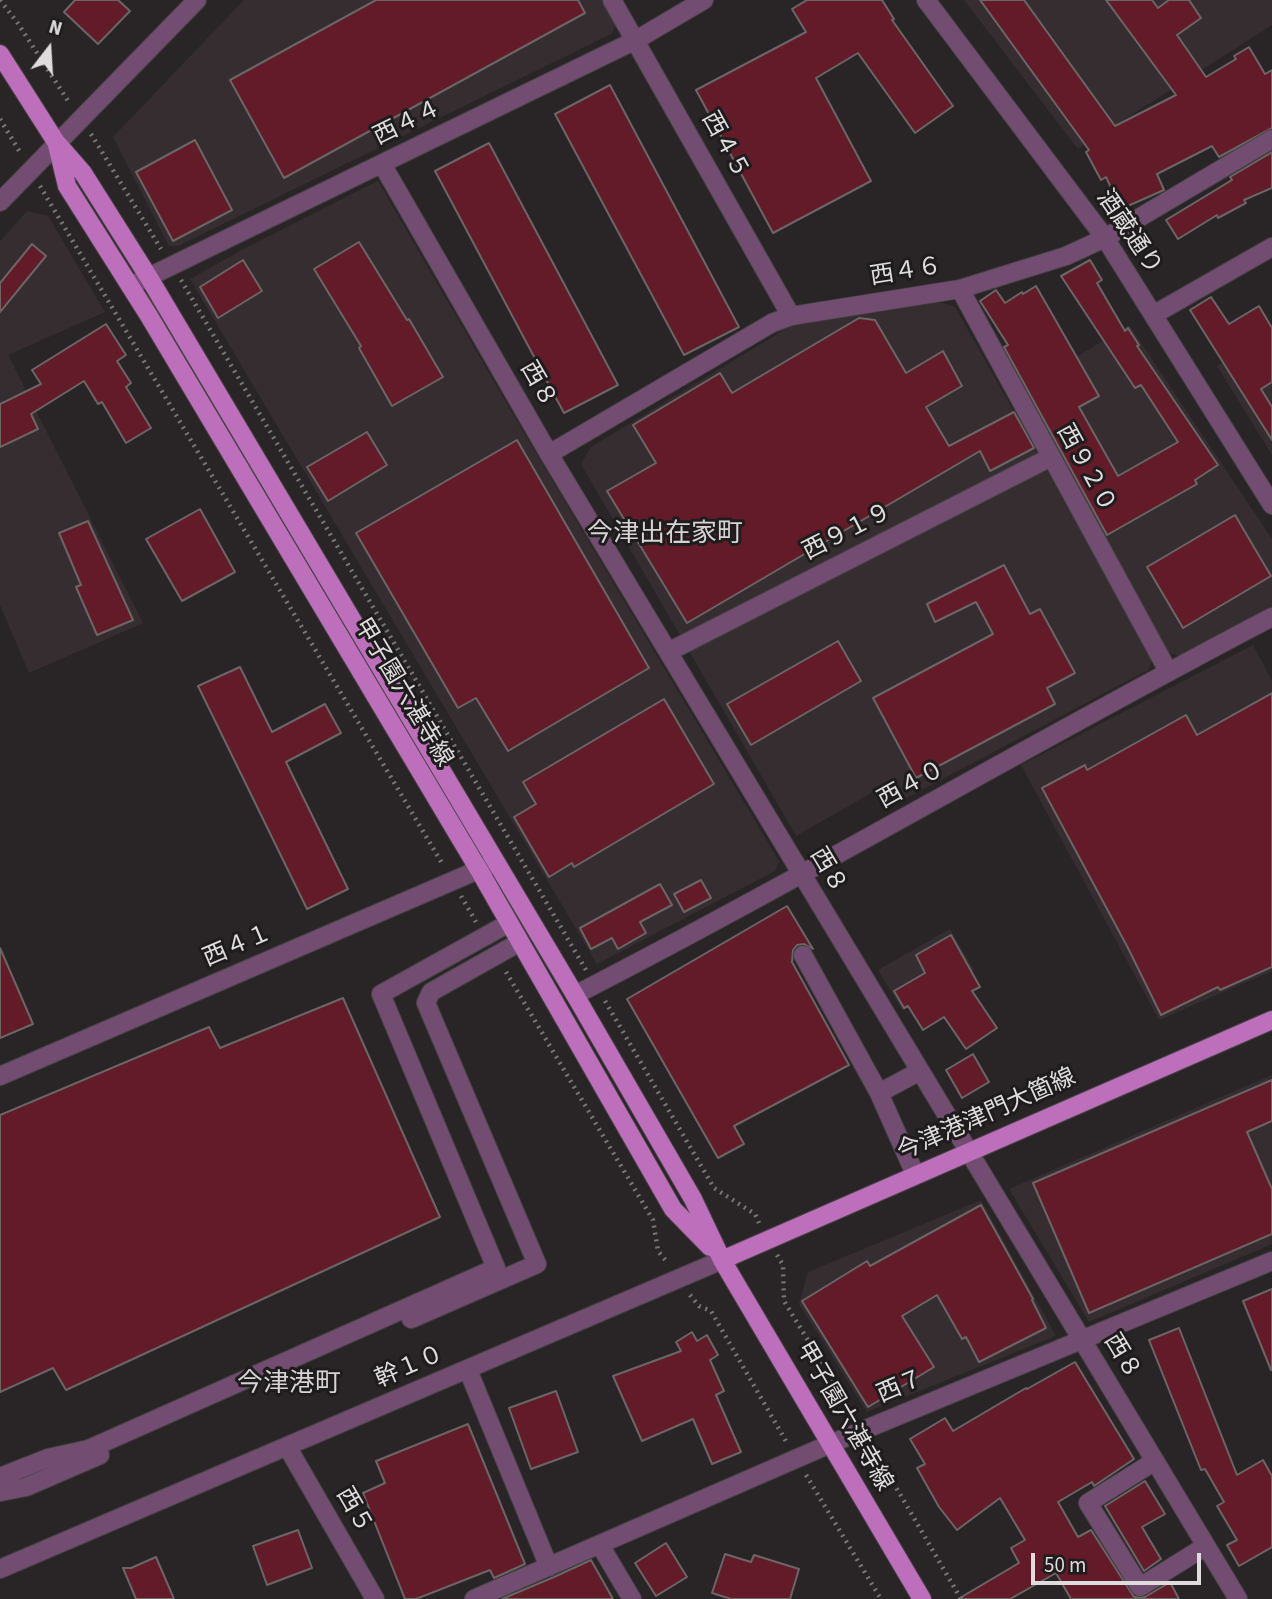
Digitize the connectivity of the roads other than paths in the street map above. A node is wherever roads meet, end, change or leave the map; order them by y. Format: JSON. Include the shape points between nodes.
{"nodes":[{"id":1,"x":197,"y":0,"type":"edge"},
{"id":2,"x":612,"y":0,"type":"edge"},
{"id":3,"x":704,"y":0,"type":"edge"},
{"id":4,"x":926,"y":0,"type":"edge"},
{"id":5,"x":636,"y":40,"type":"junction"},
{"id":6,"x":0,"y":54,"type":"edge"},
{"id":7,"x":1272,"y":139,"type":"edge"},
{"id":8,"x":56,"y":142,"type":"junction"},
{"id":9,"x":382,"y":164,"type":"junction"},
{"id":10,"x":0,"y":202,"type":"edge"},
{"id":11,"x":1105,"y":238,"type":"junction"},
{"id":12,"x":1272,"y":247,"type":"edge"},
{"id":13,"x":148,"y":276,"type":"junction"},
{"id":14,"x":130,"y":286,"type":"junction"},
{"id":15,"x":960,"y":289,"type":"junction"},
{"id":16,"x":791,"y":316,"type":"junction"},
{"id":17,"x":1153,"y":316,"type":"junction"},
{"id":18,"x":549,"y":454,"type":"junction"},
{"id":19,"x":1051,"y":457,"type":"junction"},
{"id":20,"x":1272,"y":505,"type":"edge"},
{"id":21,"x":1272,"y":617,"type":"edge"},
{"id":22,"x":668,"y":652,"type":"junction"},
{"id":23,"x":1168,"y":671,"type":"junction"},
{"id":24,"x":487,"y":866,"type":"junction"},
{"id":25,"x":801,"y":876,"type":"junction"},
{"id":26,"x":509,"y":923,"type":"junction"},
{"id":27,"x":520,"y":942,"type":"junction"},
{"id":28,"x":803,"y":955,"type":"dead end"},
{"id":29,"x":575,"y":995,"type":"junction"},
{"id":30,"x":1272,"y":1020,"type":"edge"},
{"id":31,"x":920,"y":1071,"type":"junction"},
{"id":32,"x":0,"y":1076,"type":"edge"},
{"id":33,"x":880,"y":1093,"type":"junction"},
{"id":34,"x":968,"y":1151,"type":"junction"},
{"id":35,"x":915,"y":1174,"type":"junction"},
{"id":36,"x":722,"y":1260,"type":"junction"},
{"id":37,"x":1272,"y":1261,"type":"edge"},
{"id":38,"x":1082,"y":1339,"type":"junction"},
{"id":39,"x":468,"y":1370,"type":"junction"},
{"id":40,"x":830,"y":1444,"type":"junction"},
{"id":41,"x":288,"y":1448,"type":"junction"},
{"id":42,"x":1155,"y":1461,"type":"junction"},
{"id":43,"x":0,"y":1477,"type":"edge"},
{"id":44,"x":0,"y":1492,"type":"edge"},
{"id":45,"x":600,"y":1545,"type":"junction"},
{"id":46,"x":1206,"y":1546,"type":"junction"},
{"id":47,"x":549,"y":1567,"type":"junction"},
{"id":48,"x":0,"y":1569,"type":"edge"},
{"id":49,"x":375,"y":1599,"type":"edge"},
{"id":50,"x":474,"y":1599,"type":"edge"},
{"id":51,"x":632,"y":1599,"type":"edge"},
{"id":52,"x":922,"y":1599,"type":"edge"},
{"id":53,"x":1238,"y":1599,"type":"edge"}],
"edges":[{"from":1,"to":8,"type":"street"},
{"from":2,"to":5,"type":"street","name":"西４５"},
{"from":3,"to":5,"type":"street","name":"西４４"},
{"from":4,"to":11,"type":"street","name":"酒蔵通り"},
{"from":5,"to":9,"type":"street","name":"西４４"},
{"from":5,"to":16,"type":"street","name":"西４５"},
{"from":6,"to":8,"type":"main road","name":"甲子園六湛寺線"},
{"from":7,"to":11,"type":"street","name":"西４６"},
{"from":8,"to":10,"type":"street"},
{"from":8,"to":13,"type":"main road","name":"甲子園六湛寺線","via":[[83,173]]},
{"from":8,"to":14,"type":"main road","name":"甲子園六湛寺線","via":[[67,186]]},
{"from":9,"to":13,"type":"street","name":"西４４"},
{"from":9,"to":18,"type":"street","name":"西８"},
{"from":11,"to":15,"type":"street","name":"西４６","via":[[1066,256]]},
{"from":11,"to":17,"type":"street","name":"酒蔵通り"},
{"from":12,"to":17,"type":"street"},
{"from":13,"to":14,"type":"street","name":"西４４"},
{"from":13,"to":24,"type":"main road","name":"甲子園六湛寺線"},
{"from":14,"to":24,"type":"main road","name":"甲子園六湛寺線"},
{"from":15,"to":16,"type":"street","name":"西４６"},
{"from":15,"to":19,"type":"street","name":"西９２０"},
{"from":16,"to":18,"type":"street","name":"西４６"},
{"from":17,"to":20,"type":"street","name":"酒蔵通り"},
{"from":18,"to":22,"type":"street","name":"西８"},
{"from":19,"to":22,"type":"street","name":"西９１９"},
{"from":19,"to":23,"type":"street","name":"西９２０"},
{"from":21,"to":23,"type":"street","name":"西４０"},
{"from":22,"to":25,"type":"street","name":"西８"},
{"from":23,"to":25,"type":"street","name":"西４０"},
{"from":24,"to":26,"type":"main road","name":"甲子園六湛寺線"},
{"from":24,"to":29,"type":"main road","name":"甲子園六湛寺線"},
{"from":24,"to":32,"type":"street","name":"西４１"},
{"from":25,"to":29,"type":"street","name":"西４０"},
{"from":25,"to":31,"type":"street","name":"西８"},
{"from":26,"to":27,"type":"main road","name":"甲子園六湛寺線"},
{"from":26,"to":43,"type":"street","via":[[381,994],[496,1268],[89,1449],[48,1458]]},
{"from":27,"to":36,"type":"main road","name":"甲子園六湛寺線","via":[[673,1209]]},
{"from":27,"to":44,"type":"street","via":[[430,992],[426,1003],[537,1264],[26,1487]]},
{"from":28,"to":33,"type":"street"},
{"from":29,"to":36,"type":"main road","name":"甲子園六湛寺線","via":[[693,1199]]},
{"from":30,"to":34,"type":"main road","name":"今津港津門大箇線"},
{"from":31,"to":33,"type":"street"},
{"from":31,"to":34,"type":"street","name":"西８"},
{"from":33,"to":35,"type":"street"},
{"from":34,"to":35,"type":"main road","name":"今津港津門大箇線"},
{"from":34,"to":38,"type":"street","name":"西８"},
{"from":35,"to":36,"type":"main road","name":"今津港津門大箇線"},
{"from":36,"to":39,"type":"street","name":"幹１０"},
{"from":36,"to":40,"type":"main road","name":"甲子園六湛寺線"},
{"from":37,"to":38,"type":"street","name":"西７"},
{"from":38,"to":40,"type":"street","name":"西７"},
{"from":38,"to":42,"type":"street","name":"西８"},
{"from":39,"to":41,"type":"street","name":"幹１０"},
{"from":39,"to":47,"type":"street"},
{"from":40,"to":45,"type":"street","name":"西７"},
{"from":40,"to":52,"type":"main road","name":"甲子園六湛寺線"},
{"from":41,"to":48,"type":"street","name":"幹１０"},
{"from":41,"to":49,"type":"street","name":"西５"},
{"from":42,"to":46,"type":"street","name":"西８"},
{"from":42,"to":46,"type":"street","via":[[1088,1503],[1140,1587]]},
{"from":45,"to":47,"type":"street","name":"西７"},
{"from":45,"to":51,"type":"street"},
{"from":46,"to":53,"type":"street","name":"西８"},
{"from":47,"to":50,"type":"street","name":"西７"}]}
